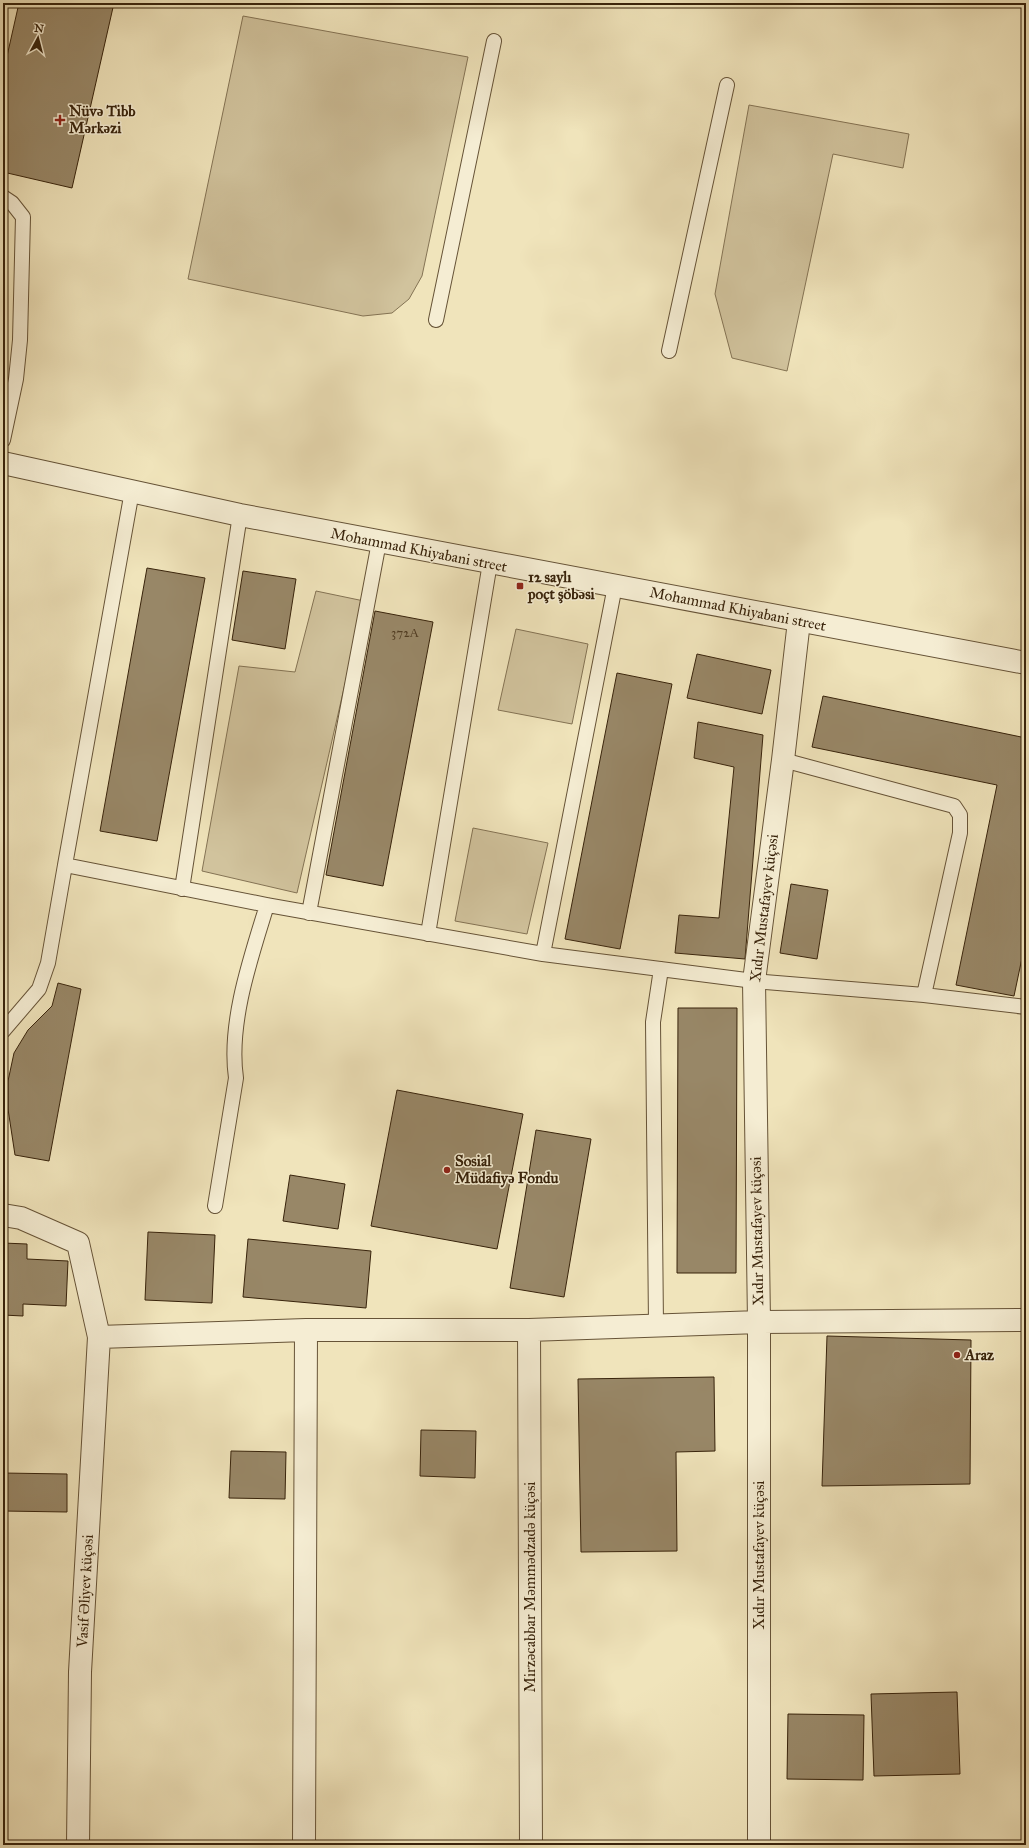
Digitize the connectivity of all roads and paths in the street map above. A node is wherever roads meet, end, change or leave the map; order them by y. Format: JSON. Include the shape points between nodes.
{"nodes":[{"id":1,"x":494,"y":41,"type":"dead end"},
{"id":2,"x":727,"y":85,"type":"dead end"},
{"id":3,"x":3,"y":197,"type":"edge"},
{"id":4,"x":436,"y":320,"type":"dead end"},
{"id":5,"x":669,"y":351,"type":"dead end"},
{"id":6,"x":3,"y":440,"type":"edge"},
{"id":7,"x":3,"y":463,"type":"edge"},
{"id":8,"x":132,"y":491,"type":"junction"},
{"id":9,"x":240,"y":516,"type":"junction"},
{"id":10,"x":379,"y":542,"type":"junction"},
{"id":11,"x":490,"y":563,"type":"junction"},
{"id":12,"x":615,"y":586,"type":"junction"},
{"id":13,"x":799,"y":621,"type":"junction"},
{"id":14,"x":1026,"y":663,"type":"edge"},
{"id":15,"x":783,"y":760,"type":"junction"},
{"id":16,"x":65,"y":866,"type":"junction"},
{"id":17,"x":182,"y":889,"type":"junction"},
{"id":18,"x":267,"y":905,"type":"junction"},
{"id":19,"x":310,"y":913,"type":"junction"},
{"id":20,"x":428,"y":934,"type":"junction"},
{"id":21,"x":543,"y":954,"type":"junction"},
{"id":22,"x":661,"y":969,"type":"junction"},
{"id":23,"x":754,"y":981,"type":"junction"},
{"id":24,"x":924,"y":995,"type":"junction"},
{"id":25,"x":1026,"y":1007,"type":"edge"},
{"id":26,"x":3,"y":1032,"type":"edge"},
{"id":27,"x":215,"y":1206,"type":"dead end"},
{"id":28,"x":3,"y":1215,"type":"edge"},
{"id":29,"x":1026,"y":1320,"type":"edge"},
{"id":30,"x":759,"y":1322,"type":"junction"},
{"id":31,"x":656,"y":1325,"type":"junction"},
{"id":32,"x":306,"y":1330,"type":"junction"},
{"id":33,"x":529,"y":1330,"type":"junction"},
{"id":34,"x":99,"y":1337,"type":"junction"},
{"id":35,"x":78,"y":1845,"type":"edge"},
{"id":36,"x":304,"y":1845,"type":"edge"},
{"id":37,"x":531,"y":1845,"type":"edge"},
{"id":38,"x":759,"y":1845,"type":"edge"}],
"edges":[{"from":1,"to":4,"type":"lane"},
{"from":2,"to":5,"type":"lane"},
{"from":3,"to":6,"type":"lane","via":[[12,203],[23,217],[20,340],[16,379]]},
{"from":7,"to":8,"type":"street","name":"Mohammad Khiyabani street"},
{"from":8,"to":9,"type":"street","name":"Mohammad Khiyabani street"},
{"from":8,"to":16,"type":"lane"},
{"from":9,"to":10,"type":"street","name":"Mohammad Khiyabani street"},
{"from":9,"to":17,"type":"lane"},
{"from":10,"to":11,"type":"street","name":"Mohammad Khiyabani street"},
{"from":10,"to":19,"type":"lane"},
{"from":11,"to":12,"type":"street","name":"Mohammad Khiyabani street"},
{"from":11,"to":20,"type":"lane"},
{"from":12,"to":13,"type":"street","name":"Mohammad Khiyabani street"},
{"from":12,"to":21,"type":"lane"},
{"from":13,"to":14,"type":"street","name":"Mohammad Khiyabani street"},
{"from":13,"to":15,"type":"street","name":"Xıdır Mustafayev küçəsi"},
{"from":15,"to":23,"type":"street","name":"Xıdır Mustafayev küçəsi"},
{"from":15,"to":24,"type":"lane","via":[[954,806],[960,815],[960,833]]},
{"from":16,"to":17,"type":"lane"},
{"from":16,"to":26,"type":"lane","via":[[48,963],[39,989]]},
{"from":17,"to":18,"type":"lane"},
{"from":18,"to":19,"type":"lane"},
{"from":18,"to":27,"type":"lane","via":[[248,967],[239,1010],[234,1062],[236,1078]]},
{"from":19,"to":20,"type":"lane"},
{"from":20,"to":21,"type":"lane"},
{"from":21,"to":22,"type":"lane"},
{"from":22,"to":23,"type":"lane"},
{"from":22,"to":31,"type":"lane","via":[[653,1022]]},
{"from":23,"to":24,"type":"lane"},
{"from":23,"to":30,"type":"street","name":"Xıdır Mustafayev küçəsi"},
{"from":24,"to":25,"type":"lane"},
{"from":28,"to":34,"type":"street","name":"Vasif Əliyev küçəsi","via":[[21,1218],[78,1243]]},
{"from":29,"to":30,"type":"street"},
{"from":30,"to":31,"type":"street"},
{"from":30,"to":38,"type":"street","name":"Xıdır Mustafayev küçəsi"},
{"from":31,"to":33,"type":"street"},
{"from":32,"to":33,"type":"street"},
{"from":32,"to":34,"type":"street"},
{"from":32,"to":36,"type":"street"},
{"from":33,"to":37,"type":"street","name":"Mirzəcabbar Məmmədzadə küçəsi"},
{"from":34,"to":35,"type":"street","name":"Vasif Əliyev küçəsi","via":[[80,1672]]}]}
